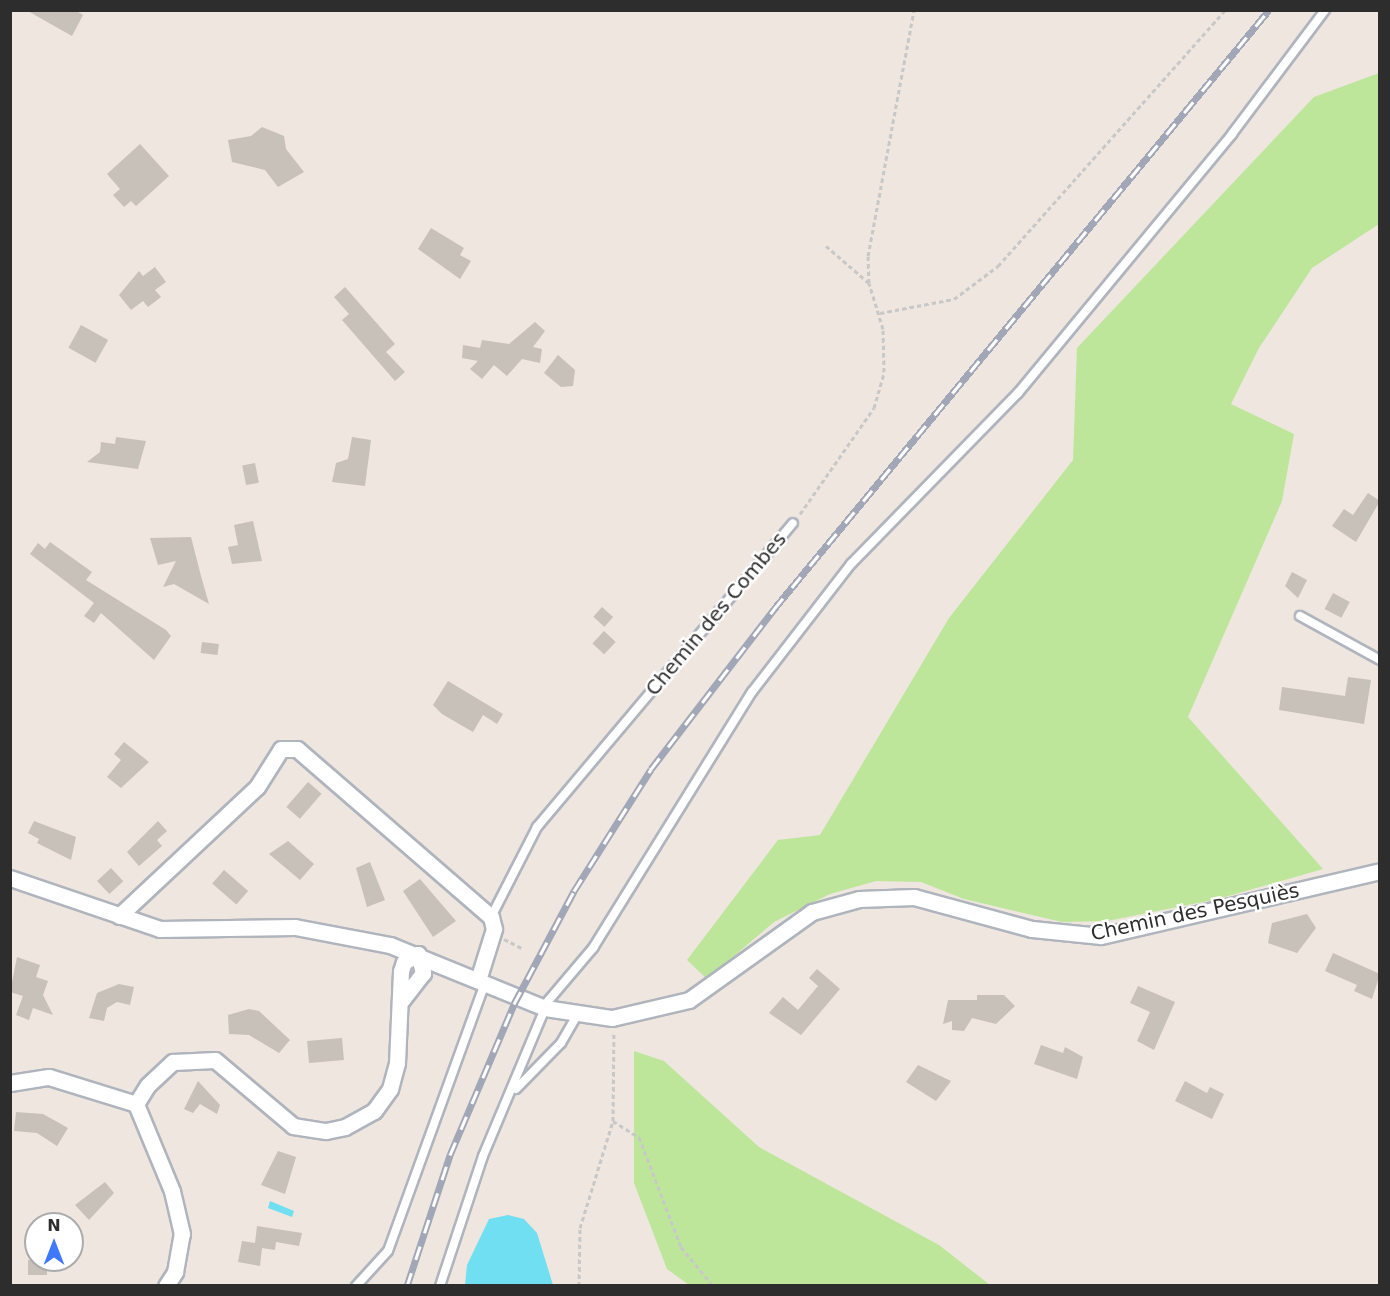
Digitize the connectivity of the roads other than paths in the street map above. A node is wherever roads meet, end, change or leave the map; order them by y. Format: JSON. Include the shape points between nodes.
{"nodes":[{"id":1,"x":1325,"y":10,"type":"edge"},
{"id":2,"x":793,"y":523,"type":"road end"},
{"id":3,"x":1300,"y":616,"type":"dead end"},
{"id":4,"x":1380,"y":660,"type":"edge"},
{"id":5,"x":1380,"y":871,"type":"edge"},
{"id":6,"x":10,"y":878,"type":"edge"},
{"id":7,"x":119,"y":916,"type":"junction"},
{"id":8,"x":491,"y":917,"type":"junction"},
{"id":9,"x":411,"y":958,"type":"junction"},
{"id":10,"x":425,"y":968,"type":"junction"},
{"id":11,"x":481,"y":981,"type":"junction"},
{"id":12,"x":402,"y":1000,"type":"junction"},
{"id":13,"x":545,"y":1008,"type":"junction"},
{"id":14,"x":577,"y":1016,"type":"junction"},
{"id":15,"x":10,"y":1083,"type":"edge"},
{"id":16,"x":513,"y":1092,"type":"junction"},
{"id":17,"x":136,"y":1104,"type":"junction"},
{"id":18,"x":166,"y":1286,"type":"edge"},
{"id":19,"x":356,"y":1286,"type":"edge"},
{"id":20,"x":440,"y":1286,"type":"edge"}],
"edges":[{"from":1,"to":13,"type":"lane","via":[[1232,134],[1018,393],[851,564],[783,648],[669,819],[593,948]]},
{"from":2,"to":8,"type":"lane","name":"Chemin des Combes","via":[[537,827]]},
{"from":3,"to":4,"type":"lane"},
{"from":5,"to":14,"type":"street","name":"Chemin des Pesquiès","via":[[1101,936],[1032,929],[914,897],[859,899],[812,912],[689,1000],[634,1016]]},
{"from":6,"to":7,"type":"street","name":"Chemin des Pesquiès"},
{"from":7,"to":8,"type":"street","via":[[257,787],[281,748],[304,754]]},
{"from":7,"to":9,"type":"street","name":"Chemin des Pesquiès","via":[[182,933],[295,927],[366,941]]},
{"from":8,"to":11,"type":"street","name":"Chemin des Combes","via":[[494,929]]},
{"from":9,"to":10,"type":"street"},
{"from":9,"to":11,"type":"street","name":"Chemin des Pesquiès"},
{"from":9,"to":12,"type":"street"},
{"from":10,"to":11,"type":"street","name":"Chemin des Pesquiès"},
{"from":10,"to":12,"type":"street"},
{"from":11,"to":13,"type":"street","name":"Chemin des Pesquiès"},
{"from":11,"to":19,"type":"lane","via":[[388,1251]]},
{"from":12,"to":17,"type":"street","via":[[390,1089],[374,1111],[345,1127],[326,1131],[293,1126],[228,1065],[201,1057],[173,1062]]},
{"from":13,"to":14,"type":"street","name":"Chemin des Pesquiès"},
{"from":13,"to":16,"type":"lane"},
{"from":14,"to":16,"type":"lane","via":[[561,1043]]},
{"from":15,"to":17,"type":"street","via":[[49,1077]]},
{"from":16,"to":20,"type":"lane","via":[[483,1156]]},
{"from":17,"to":18,"type":"street","via":[[179,1214],[180,1252]]}]}
